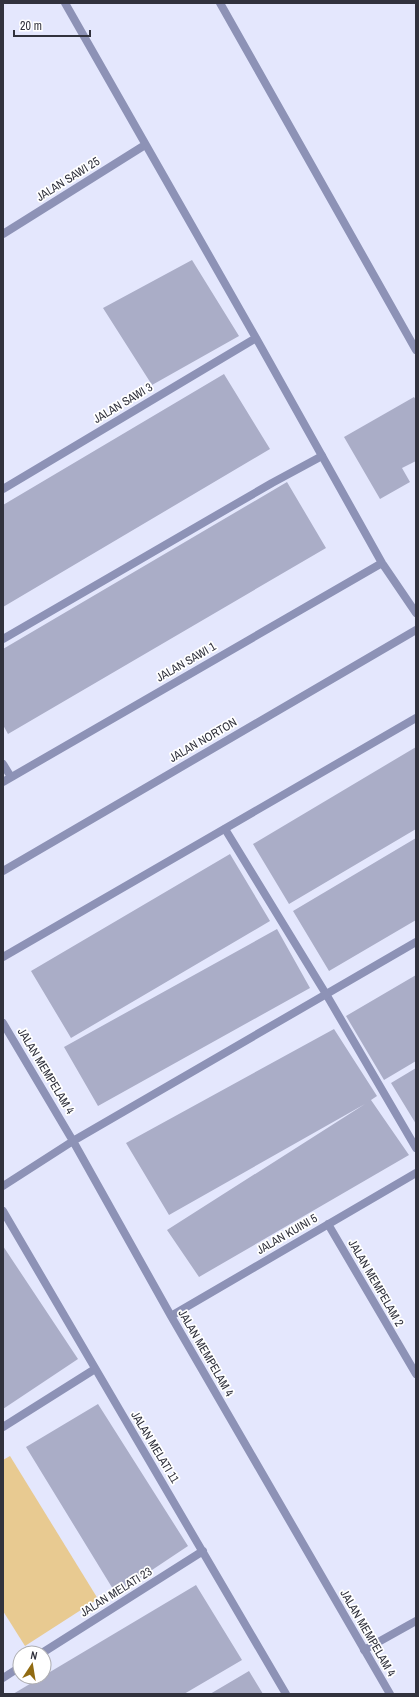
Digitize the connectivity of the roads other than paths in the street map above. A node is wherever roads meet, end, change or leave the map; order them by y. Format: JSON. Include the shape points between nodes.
{"nodes":[{"id":1,"x":65,"y":3,"type":"edge"},
{"id":2,"x":220,"y":3,"type":"edge"},
{"id":3,"x":145,"y":145,"type":"junction"},
{"id":4,"x":3,"y":234,"type":"edge"},
{"id":5,"x":256,"y":338,"type":"junction"},
{"id":6,"x":416,"y":350,"type":"edge"},
{"id":7,"x":322,"y":456,"type":"junction"},
{"id":8,"x":3,"y":489,"type":"edge"},
{"id":9,"x":382,"y":563,"type":"junction"},
{"id":10,"x":416,"y":613,"type":"edge"},
{"id":11,"x":416,"y":630,"type":"edge"},
{"id":12,"x":3,"y":639,"type":"edge"},
{"id":13,"x":416,"y":718,"type":"edge"},
{"id":14,"x":3,"y":764,"type":"edge"},
{"id":15,"x":7,"y":780,"type":"edge"},
{"id":16,"x":225,"y":829,"type":"junction"},
{"id":17,"x":3,"y":871,"type":"edge"},
{"id":18,"x":416,"y":942,"type":"edge"},
{"id":19,"x":3,"y":957,"type":"edge"},
{"id":20,"x":326,"y":994,"type":"junction"},
{"id":21,"x":3,"y":1023,"type":"edge"},
{"id":22,"x":73,"y":1141,"type":"junction"},
{"id":23,"x":416,"y":1148,"type":"edge"},
{"id":24,"x":416,"y":1173,"type":"edge"},
{"id":25,"x":3,"y":1186,"type":"edge"},
{"id":26,"x":3,"y":1211,"type":"edge"},
{"id":27,"x":328,"y":1224,"type":"junction"},
{"id":28,"x":171,"y":1316,"type":"junction"},
{"id":29,"x":95,"y":1369,"type":"junction"},
{"id":30,"x":416,"y":1374,"type":"edge"},
{"id":31,"x":3,"y":1427,"type":"edge"},
{"id":32,"x":203,"y":1551,"type":"junction"},
{"id":33,"x":416,"y":1621,"type":"edge"},
{"id":34,"x":52,"y":1647,"type":"edge"},
{"id":35,"x":364,"y":1650,"type":"junction"},
{"id":36,"x":12,"y":1672,"type":"edge"},
{"id":37,"x":3,"y":1678,"type":"edge"},
{"id":38,"x":286,"y":1694,"type":"edge"},
{"id":39,"x":390,"y":1694,"type":"edge"}],
"edges":[{"from":1,"to":3,"type":"street"},
{"from":2,"to":6,"type":"street"},
{"from":3,"to":4,"type":"street","name":"JALAN SAWI 25"},
{"from":3,"to":5,"type":"street"},
{"from":5,"to":7,"type":"street"},
{"from":5,"to":8,"type":"street","name":"JALAN SAWI 3"},
{"from":7,"to":9,"type":"street"},
{"from":7,"to":12,"type":"street"},
{"from":9,"to":10,"type":"street"},
{"from":9,"to":15,"type":"street","name":"JALAN SAWI 1"},
{"from":11,"to":17,"type":"street","name":"JALAN NORTON"},
{"from":13,"to":16,"type":"street"},
{"from":14,"to":15,"type":"street"},
{"from":16,"to":19,"type":"street"},
{"from":16,"to":20,"type":"street"},
{"from":18,"to":20,"type":"street"},
{"from":20,"to":22,"type":"street"},
{"from":20,"to":23,"type":"street"},
{"from":21,"to":22,"type":"street","name":"JALAN MEMPELAM 4"},
{"from":22,"to":25,"type":"street"},
{"from":22,"to":28,"type":"street","name":"JALAN MEMPELAM 4"},
{"from":24,"to":27,"type":"street","name":"JALAN KUINI 5"},
{"from":26,"to":29,"type":"street","name":"JALAN MELATI 11"},
{"from":27,"to":28,"type":"street","name":"JALAN KUINI 5"},
{"from":27,"to":30,"type":"street","name":"JALAN MEMPELAM 2"},
{"from":28,"to":35,"type":"street","name":"JALAN MEMPELAM 4"},
{"from":29,"to":31,"type":"street"},
{"from":29,"to":32,"type":"street","name":"JALAN MELATI 11"},
{"from":32,"to":34,"type":"street","name":"JALAN MELATI 23"},
{"from":32,"to":38,"type":"street","name":"JALAN MELATI 11"},
{"from":33,"to":35,"type":"street"},
{"from":35,"to":39,"type":"street","name":"JALAN MEMPELAM 4"},
{"from":36,"to":37,"type":"street"}]}
